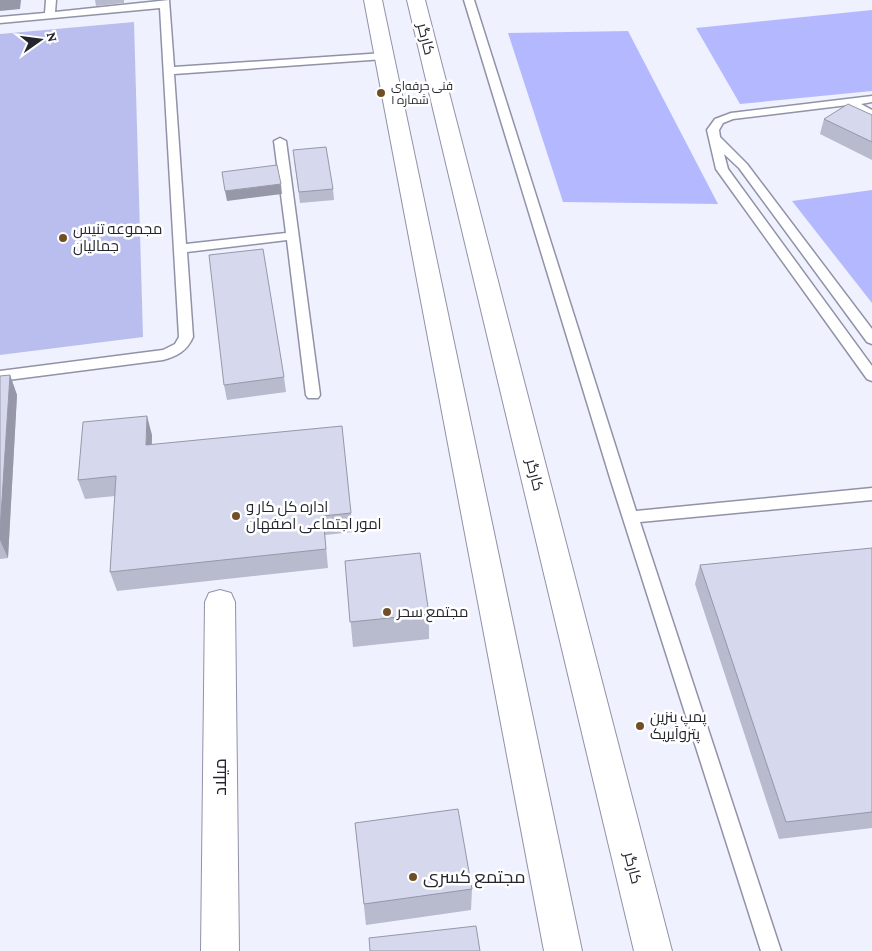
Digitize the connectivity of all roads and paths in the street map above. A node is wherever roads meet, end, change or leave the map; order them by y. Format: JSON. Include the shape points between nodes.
{"nodes":[{"id":1,"x":51,"y":0,"type":"edge"},
{"id":2,"x":373,"y":0,"type":"edge"},
{"id":3,"x":416,"y":0,"type":"edge"},
{"id":4,"x":469,"y":0,"type":"edge"},
{"id":5,"x":164,"y":3,"type":"edge"},
{"id":6,"x":50,"y":15,"type":"junction"},
{"id":7,"x":0,"y":20,"type":"edge"},
{"id":8,"x":384,"y":56,"type":"junction"},
{"id":9,"x":168,"y":71,"type":"junction"},
{"id":10,"x":872,"y":99,"type":"edge"},
{"id":11,"x":850,"y":102,"type":"junction"},
{"id":12,"x":872,"y":115,"type":"edge"},
{"id":13,"x":714,"y":137,"type":"junction"},
{"id":14,"x":280,"y":142,"type":"dead end"},
{"id":15,"x":292,"y":236,"type":"junction"},
{"id":16,"x":180,"y":249,"type":"junction"},
{"id":17,"x":872,"y":339,"type":"edge"},
{"id":18,"x":0,"y":376,"type":"edge"},
{"id":19,"x":872,"y":376,"type":"edge"},
{"id":20,"x":313,"y":395,"type":"dead end"},
{"id":21,"x":872,"y":494,"type":"edge"},
{"id":22,"x":632,"y":517,"type":"junction"},
{"id":23,"x":220,"y":602,"type":"dead end"},
{"id":24,"x":220,"y":951,"type":"edge"},
{"id":25,"x":563,"y":951,"type":"edge"},
{"id":26,"x":653,"y":951,"type":"edge"},
{"id":27,"x":771,"y":951,"type":"edge"}],
"edges":[{"from":1,"to":6,"type":"lane"},
{"from":2,"to":8,"type":"main road"},
{"from":3,"to":26,"type":"main road","name":"کارگر"},
{"from":4,"to":22,"type":"lane"},
{"from":5,"to":6,"type":"lane"},
{"from":5,"to":9,"type":"lane"},
{"from":6,"to":7,"type":"lane"},
{"from":8,"to":9,"type":"lane"},
{"from":8,"to":25,"type":"main road"},
{"from":9,"to":16,"type":"lane"},
{"from":10,"to":11,"type":"lane"},
{"from":11,"to":12,"type":"lane"},
{"from":11,"to":13,"type":"lane","via":[[731,116],[719,121],[713,130]]},
{"from":13,"to":17,"type":"lane","via":[[743,166]]},
{"from":13,"to":19,"type":"lane","via":[[722,170]]},
{"from":14,"to":15,"type":"lane"},
{"from":15,"to":16,"type":"lane"},
{"from":15,"to":20,"type":"lane"},
{"from":16,"to":18,"type":"lane","via":[[186,337],[180,349],[163,355]]},
{"from":21,"to":22,"type":"lane"},
{"from":22,"to":27,"type":"lane"},
{"from":23,"to":24,"type":"main road","name":"میلاد"}]}
